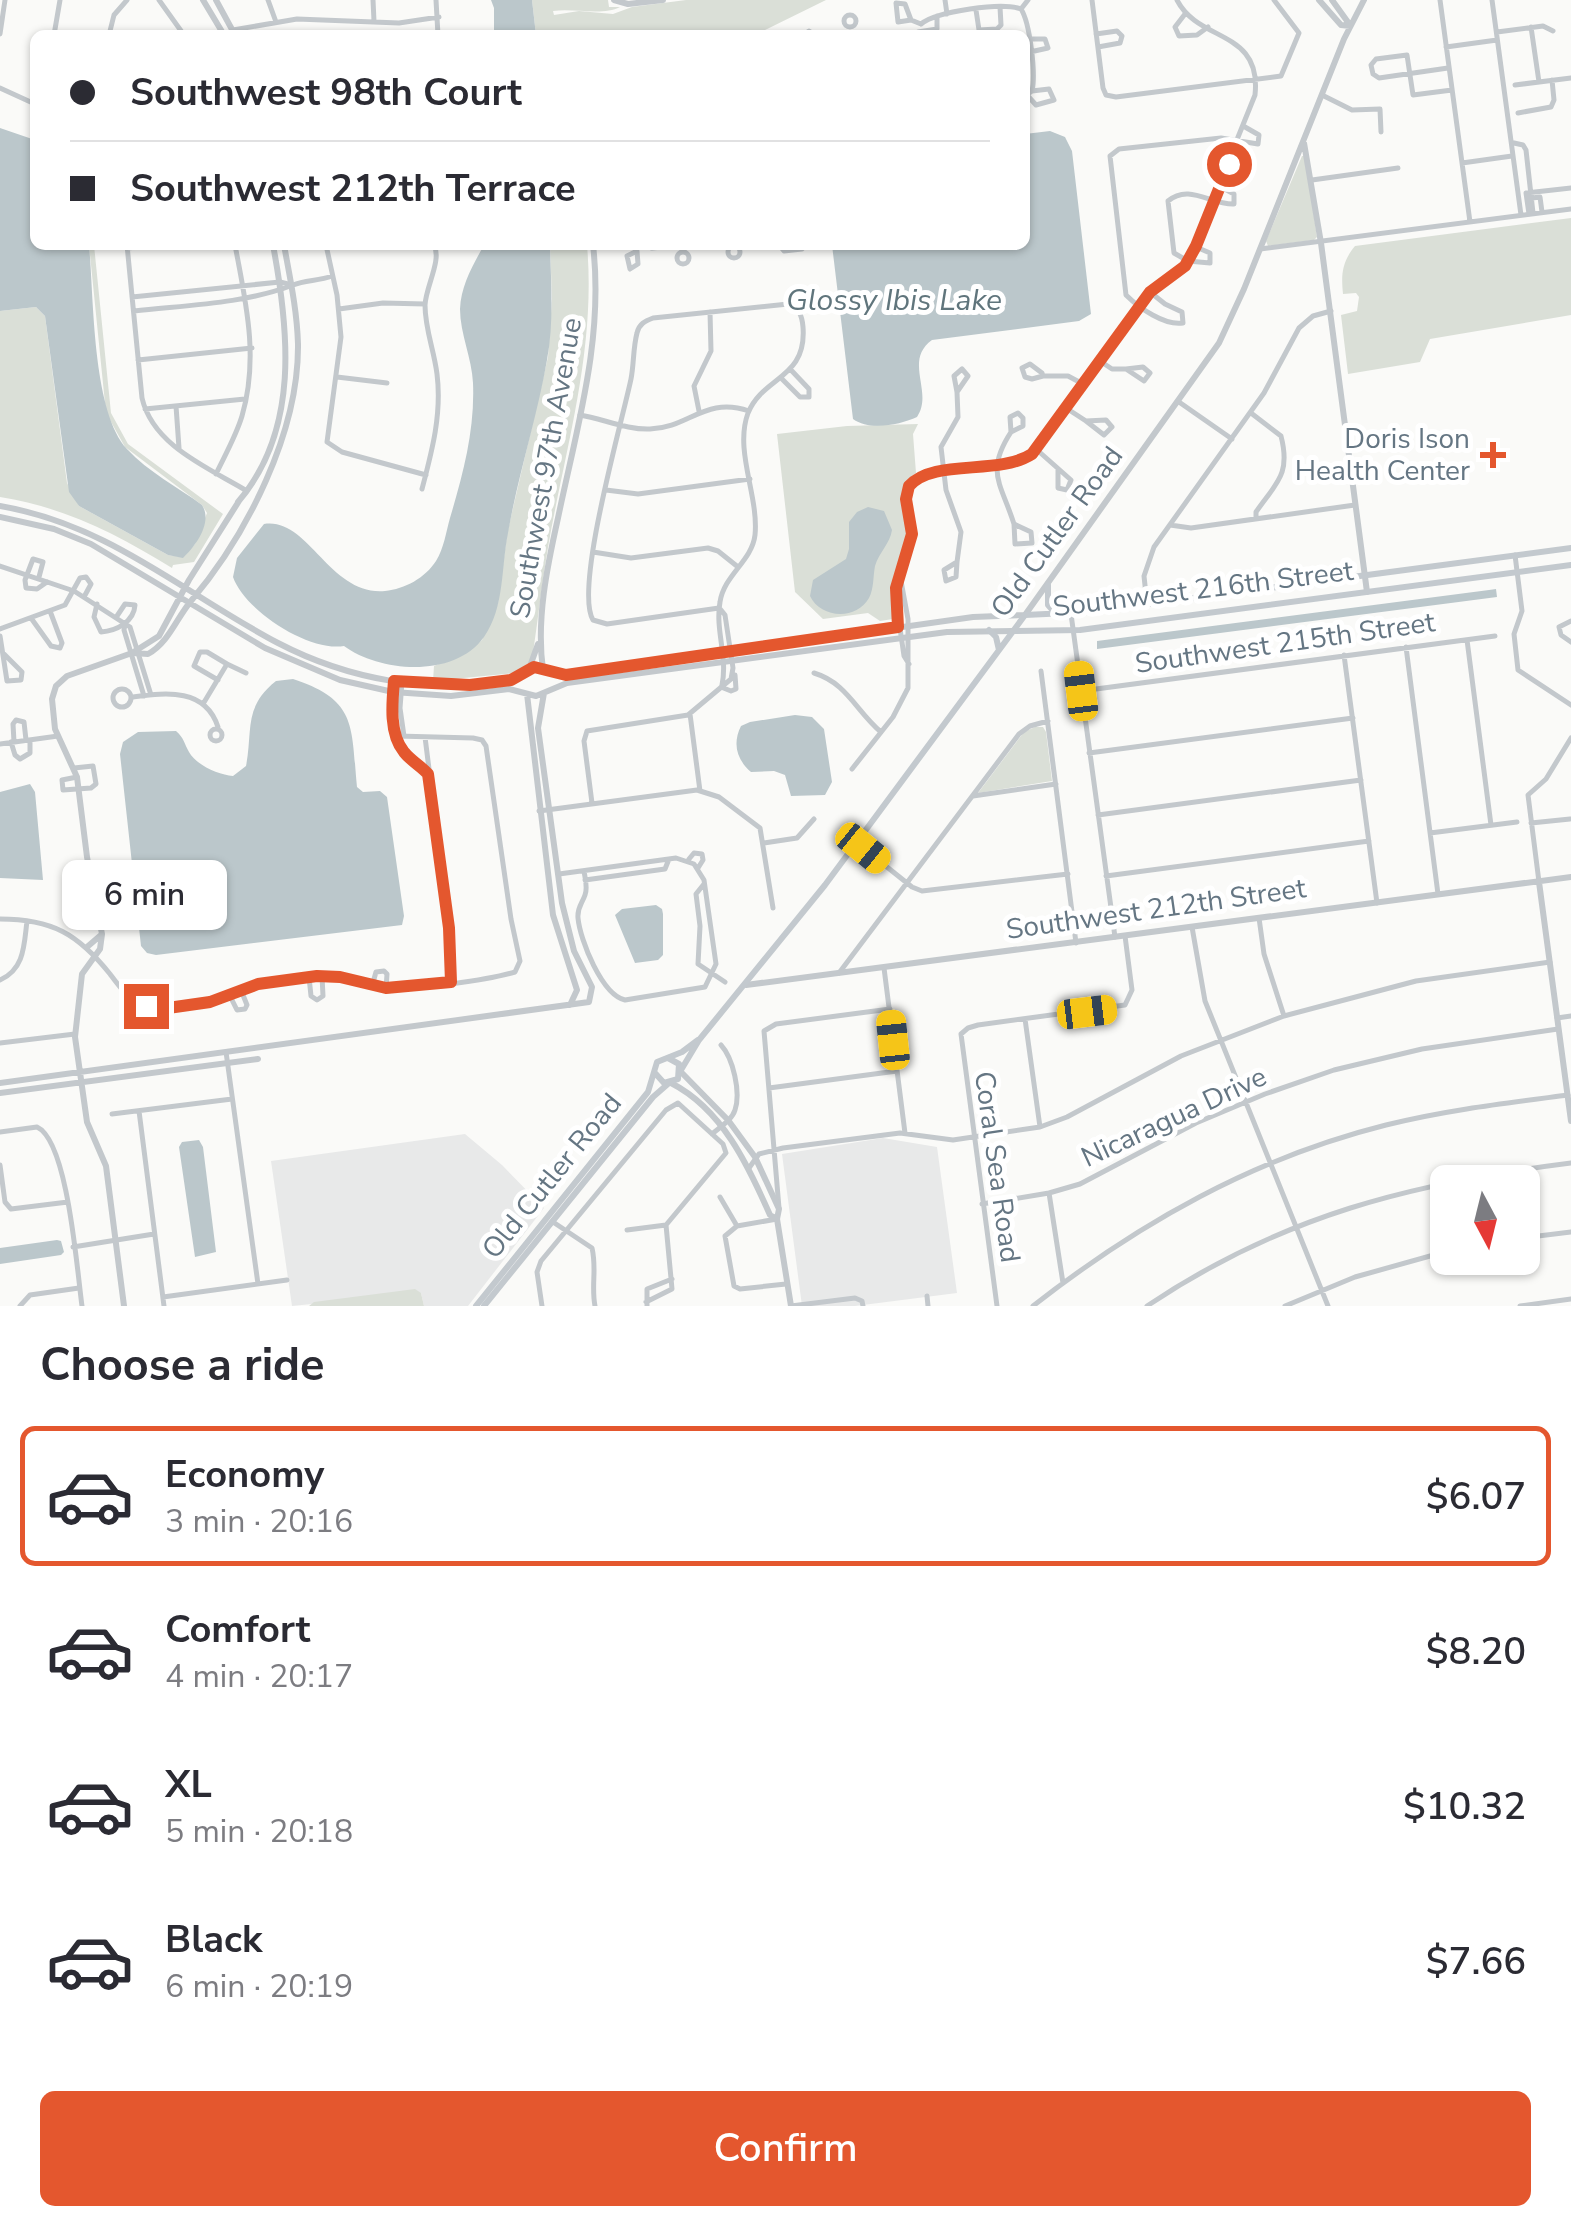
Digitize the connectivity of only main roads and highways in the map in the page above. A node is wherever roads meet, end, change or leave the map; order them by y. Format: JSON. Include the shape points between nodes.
{"nodes":[{"id":1,"x":1571,"y":548,"type":"edge"},
{"id":2,"x":1571,"y":565,"type":"edge"},
{"id":3,"x":1048,"y":585,"type":"road end"},
{"id":4,"x":1025,"y":615,"type":"joint"},
{"id":5,"x":1057,"y":615,"type":"junction"},
{"id":6,"x":989,"y":630,"type":"road end"},
{"id":7,"x":1013,"y":630,"type":"junction"},
{"id":8,"x":999,"y":650,"type":"junction"},
{"id":9,"x":699,"y":1040,"type":"junction"},
{"id":10,"x":666,"y":1058,"type":"junction"},
{"id":11,"x":681,"y":1071,"type":"junction"},
{"id":12,"x":655,"y":1072,"type":"junction"},
{"id":13,"x":670,"y":1083,"type":"junction"},
{"id":14,"x":548,"y":1218,"type":"junction"},
{"id":15,"x":480,"y":1306,"type":"edge"}],
"edges":[{"from":1,"to":5,"type":"main road","name":"Southwest 216th Street"},
{"from":2,"to":7,"type":"main road","name":"Southwest 216th Street","via":[[1073,631]]},
{"from":3,"to":5,"type":"main road","via":[[1048,604]]},
{"from":4,"to":5,"type":"main road","name":"Southwest 216th Street"},
{"from":4,"to":7,"type":"main road","name":"Old Cutler Road"},
{"from":6,"to":8,"type":"main road"},
{"from":7,"to":8,"type":"main road","name":"Old Cutler Road"},
{"from":8,"to":9,"type":"main road","name":"Old Cutler Road","via":[[857,843]]},
{"from":9,"to":10,"type":"main road","name":"Old Cutler Road"},
{"from":9,"to":11,"type":"main road","name":"Old Cutler Road"},
{"from":10,"to":11,"type":"main road","via":[[676,1060]]},
{"from":10,"to":12,"type":"main road"},
{"from":11,"to":13,"type":"main road"},
{"from":12,"to":13,"type":"main road"},
{"from":12,"to":14,"type":"main road","name":"Old Cutler Road","via":[[644,1098]]},
{"from":13,"to":14,"type":"main road","name":"Old Cutler Road"},
{"from":14,"to":15,"type":"main road","name":"Old Cutler Road"}]}
